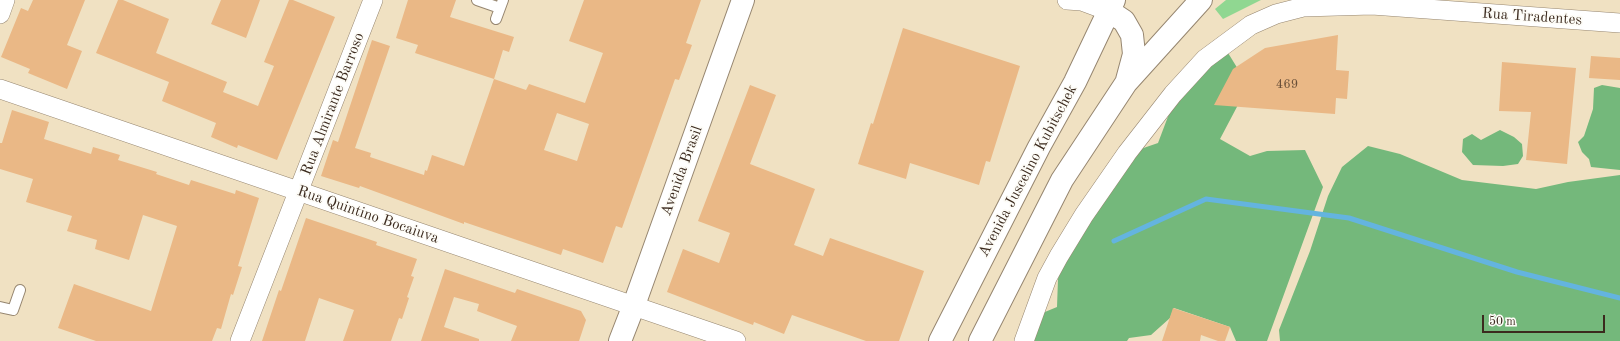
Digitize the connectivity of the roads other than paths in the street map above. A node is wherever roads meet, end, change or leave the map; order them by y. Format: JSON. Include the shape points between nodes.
{"nodes":[{"id":1,"x":5,"y":0,"type":"edge"},
{"id":2,"x":373,"y":0,"type":"edge"},
{"id":3,"x":477,"y":0,"type":"edge"},
{"id":4,"x":743,"y":0,"type":"edge"},
{"id":5,"x":1067,"y":0,"type":"edge"},
{"id":6,"x":1201,"y":0,"type":"edge"},
{"id":7,"x":1372,"y":3,"type":"edge"},
{"id":8,"x":501,"y":4,"type":"edge"},
{"id":9,"x":1111,"y":5,"type":"edge"},
{"id":10,"x":0,"y":14,"type":"edge"},
{"id":11,"x":496,"y":20,"type":"dead end"},
{"id":12,"x":1620,"y":23,"type":"edge"},
{"id":13,"x":1126,"y":83,"type":"junction"},
{"id":14,"x":0,"y":88,"type":"edge"},
{"id":15,"x":300,"y":192,"type":"junction"},
{"id":16,"x":20,"y":290,"type":"dead end"},
{"id":17,"x":634,"y":305,"type":"junction"},
{"id":18,"x":0,"y":307,"type":"edge"},
{"id":19,"x":240,"y":341,"type":"edge"},
{"id":20,"x":620,"y":341,"type":"edge"},
{"id":21,"x":736,"y":341,"type":"edge"},
{"id":22,"x":940,"y":341,"type":"edge"},
{"id":23,"x":980,"y":341,"type":"edge"},
{"id":24,"x":1024,"y":341,"type":"edge"}],
"edges":[{"from":1,"to":10,"type":"street"},
{"from":2,"to":15,"type":"street","name":"Rua Almirante Barroso"},
{"from":3,"to":8,"type":"lane"},
{"from":4,"to":17,"type":"main road","name":"Avenida Brasil"},
{"from":5,"to":9,"type":"street"},
{"from":6,"to":13,"type":"main road"},
{"from":7,"to":12,"type":"street","name":"Rua Tiradentes"},
{"from":7,"to":24,"type":"street","name":"Rua Tiradentes","via":[[1303,7],[1276,14],[1251,26],[1206,59],[1173,94],[1131,147],[1084,215],[1047,278]]},
{"from":8,"to":11,"type":"lane"},
{"from":9,"to":13,"type":"main road","via":[[1132,35],[1134,54]]},
{"from":9,"to":22,"type":"main road","name":"Avenida Juscelino Kubitschek","via":[[1075,82]]},
{"from":13,"to":23,"type":"main road","via":[[1062,180]]},
{"from":14,"to":15,"type":"street","name":"Rua Quintino Bocaiuva"},
{"from":15,"to":17,"type":"street","name":"Rua Quintino Bocaiuva"},
{"from":15,"to":19,"type":"street","name":"Rua Almirante Barroso"},
{"from":16,"to":18,"type":"lane","via":[[14,310]]},
{"from":17,"to":20,"type":"main road","name":"Avenida Brasil"},
{"from":17,"to":21,"type":"street","name":"Rua Quintino Bocaiuva"}]}
